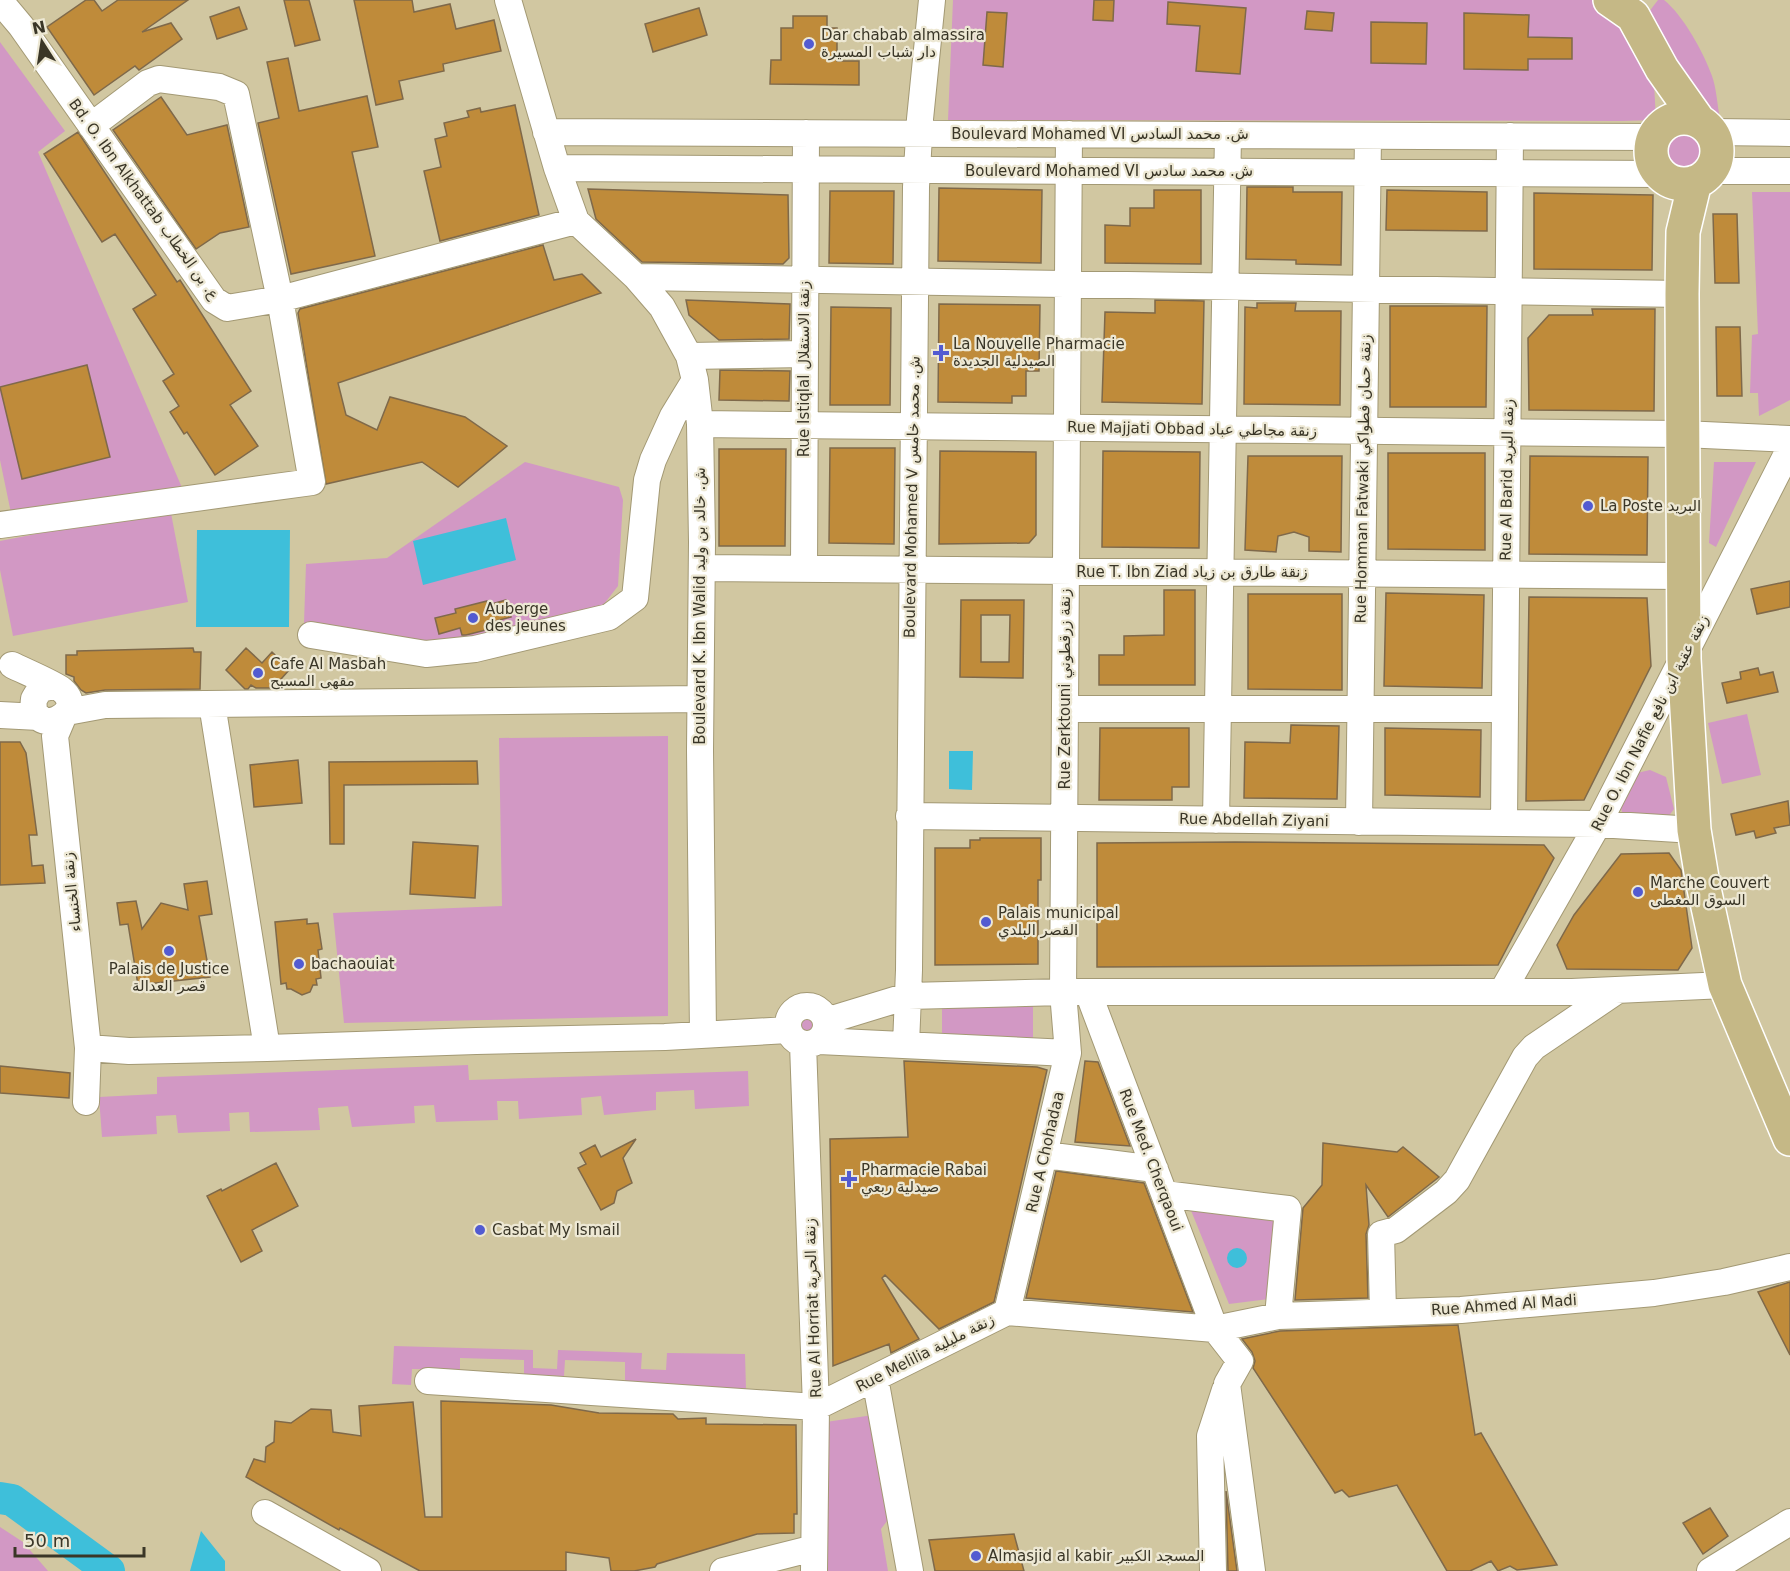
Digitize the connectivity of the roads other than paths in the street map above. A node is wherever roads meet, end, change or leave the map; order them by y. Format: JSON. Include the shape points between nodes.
{"nodes":[{"id":1,"x":0,"y":0,"type":"edge"},
{"id":2,"x":508,"y":0,"type":"edge"},
{"id":3,"x":932,"y":0,"type":"edge"},
{"id":4,"x":1628,"y":5,"type":"edge"},
{"id":5,"x":91,"y":126,"type":"junction"},
{"id":6,"x":1684,"y":128,"type":"junction"},
{"id":7,"x":546,"y":132,"type":"junction"},
{"id":8,"x":806,"y":133,"type":"junction"},
{"id":9,"x":1790,"y":133,"type":"edge"},
{"id":10,"x":920,"y":134,"type":"junction"},
{"id":11,"x":1069,"y":134,"type":"junction"},
{"id":12,"x":1228,"y":135,"type":"junction"},
{"id":13,"x":1368,"y":136,"type":"junction"},
{"id":14,"x":1510,"y":136,"type":"junction"},
{"id":15,"x":557,"y":168,"type":"junction"},
{"id":16,"x":805,"y":170,"type":"junction"},
{"id":17,"x":917,"y":170,"type":"junction"},
{"id":18,"x":1069,"y":171,"type":"junction"},
{"id":19,"x":1790,"y":171,"type":"edge"},
{"id":20,"x":1228,"y":172,"type":"junction"},
{"id":21,"x":1367,"y":172,"type":"junction"},
{"id":22,"x":1509,"y":173,"type":"junction"},
{"id":23,"x":1684,"y":177,"type":"junction"},
{"id":24,"x":576,"y":221,"type":"junction"},
{"id":25,"x":636,"y":277,"type":"junction"},
{"id":26,"x":804,"y":280,"type":"junction"},
{"id":27,"x":915,"y":282,"type":"junction"},
{"id":28,"x":1068,"y":284,"type":"junction"},
{"id":29,"x":1226,"y":286,"type":"junction"},
{"id":30,"x":1366,"y":289,"type":"junction"},
{"id":31,"x":1508,"y":291,"type":"junction"},
{"id":32,"x":1682,"y":294,"type":"junction"},
{"id":33,"x":280,"y":299,"type":"junction"},
{"id":34,"x":804,"y":354,"type":"junction"},
{"id":35,"x":689,"y":356,"type":"junction"},
{"id":36,"x":695,"y":380,"type":"junction"},
{"id":37,"x":700,"y":424,"type":"junction"},
{"id":38,"x":804,"y":425,"type":"junction"},
{"id":39,"x":913,"y":426,"type":"junction"},
{"id":40,"x":1067,"y":428,"type":"junction"},
{"id":41,"x":1223,"y":430,"type":"junction"},
{"id":42,"x":1364,"y":431,"type":"junction"},
{"id":43,"x":1507,"y":432,"type":"junction"},
{"id":44,"x":1683,"y":434,"type":"junction"},
{"id":45,"x":1790,"y":439,"type":"edge"},
{"id":46,"x":1790,"y":448,"type":"edge"},
{"id":47,"x":1780,"y":488,"type":"edge"},
{"id":48,"x":0,"y":525,"type":"edge"},
{"id":49,"x":702,"y":568,"type":"junction"},
{"id":50,"x":804,"y":568,"type":"junction"},
{"id":51,"x":912,"y":569,"type":"junction"},
{"id":52,"x":1066,"y":571,"type":"junction"},
{"id":53,"x":1221,"y":572,"type":"junction"},
{"id":54,"x":1362,"y":573,"type":"junction"},
{"id":55,"x":1506,"y":574,"type":"junction"},
{"id":56,"x":1683,"y":576,"type":"junction"},
{"id":57,"x":311,"y":635,"type":"dead end"},
{"id":58,"x":6,"y":659,"type":"edge"},
{"id":59,"x":1684,"y":659,"type":"junction"},
{"id":60,"x":700,"y":699,"type":"junction"},
{"id":61,"x":212,"y":704,"type":"junction"},
{"id":62,"x":51,"y":708,"type":"junction"},
{"id":63,"x":1065,"y":709,"type":"junction"},
{"id":64,"x":1218,"y":709,"type":"junction"},
{"id":65,"x":1360,"y":709,"type":"junction"},
{"id":66,"x":1505,"y":709,"type":"junction"},
{"id":67,"x":1,"y":715,"type":"edge"},
{"id":68,"x":909,"y":816,"type":"junction"},
{"id":69,"x":1064,"y":818,"type":"junction"},
{"id":70,"x":1216,"y":820,"type":"junction"},
{"id":71,"x":1359,"y":822,"type":"junction"},
{"id":72,"x":1504,"y":823,"type":"junction"},
{"id":73,"x":1598,"y":824,"type":"junction"},
{"id":74,"x":1694,"y":830,"type":"junction"},
{"id":75,"x":1725,"y":985,"type":"junction"},
{"id":76,"x":1618,"y":990,"type":"junction"},
{"id":77,"x":1075,"y":992,"type":"junction"},
{"id":78,"x":1502,"y":992,"type":"junction"},
{"id":79,"x":908,"y":996,"type":"junction"},
{"id":80,"x":809,"y":1034,"type":"junction"},
{"id":81,"x":703,"y":1035,"type":"junction"},
{"id":82,"x":906,"y":1045,"type":"junction"},
{"id":83,"x":88,"y":1048,"type":"junction"},
{"id":84,"x":267,"y":1048,"type":"junction"},
{"id":85,"x":1068,"y":1053,"type":"junction"},
{"id":86,"x":86,"y":1102,"type":"dead end"},
{"id":87,"x":1790,"y":1139,"type":"edge"},
{"id":88,"x":1045,"y":1155,"type":"junction"},
{"id":89,"x":1155,"y":1169,"type":"junction"},
{"id":90,"x":1164,"y":1194,"type":"junction"},
{"id":91,"x":1790,"y":1267,"type":"edge"},
{"id":92,"x":1383,"y":1311,"type":"junction"},
{"id":93,"x":1007,"y":1312,"type":"junction"},
{"id":94,"x":1278,"y":1316,"type":"junction"},
{"id":95,"x":1215,"y":1329,"type":"junction"},
{"id":96,"x":874,"y":1378,"type":"junction"},
{"id":97,"x":428,"y":1381,"type":"dead end"},
{"id":98,"x":1227,"y":1384,"type":"junction"},
{"id":99,"x":816,"y":1407,"type":"junction"},
{"id":100,"x":265,"y":1513,"type":"dead end"},
{"id":101,"x":1790,"y":1522,"type":"edge"},
{"id":102,"x":814,"y":1559,"type":"edge"},
{"id":103,"x":760,"y":1567,"type":"edge"},
{"id":104,"x":368,"y":1571,"type":"edge"},
{"id":105,"x":723,"y":1571,"type":"edge"},
{"id":106,"x":910,"y":1571,"type":"edge"},
{"id":107,"x":1213,"y":1571,"type":"edge"},
{"id":108,"x":1252,"y":1571,"type":"edge"},
{"id":109,"x":1710,"y":1571,"type":"edge"}],
"edges":[{"from":1,"to":5,"type":"street","name":"Bd. O. Ibn Alkhattab ع. بن الخطاب"},
{"from":2,"to":7,"type":"street"},
{"from":3,"to":10,"type":"street","name":"Boulevard Mohamed V ش. محمد خامس"},
{"from":4,"to":6,"type":"main road","via":[[1662,69]]},
{"from":5,"to":33,"type":"street","name":"Bd. O. Ibn Alkhattab ع. بن الخطاب","via":[[214,300],[227,308]]},
{"from":5,"to":33,"type":"street","via":[[159,79],[219,87],[236,94]]},
{"from":6,"to":9,"type":"street","name":"Boulevard Mohamed VI ش. محمد السادس"},
{"from":6,"to":14,"type":"street","name":"Boulevard Mohamed VI ش. محمد السادس"},
{"from":6,"to":23,"type":"main road","via":[[1651,146],[1652,156]]},
{"from":6,"to":23,"type":"main road","via":[[1716,140],[1718,156]]},
{"from":7,"to":8,"type":"street","name":"Boulevard Mohamed VI ش. محمد السادس"},
{"from":7,"to":15,"type":"street"},
{"from":8,"to":10,"type":"street","name":"Boulevard Mohamed VI ش. محمد السادس"},
{"from":8,"to":16,"type":"street","name":"Rue Istiqlal زنقة الاستقلال"},
{"from":10,"to":11,"type":"street","name":"Boulevard Mohamed VI ش. محمد السادس"},
{"from":10,"to":17,"type":"street","name":"Boulevard Mohamed V ش. محمد خامس"},
{"from":11,"to":12,"type":"street","name":"Boulevard Mohamed VI ش. محمد السادس"},
{"from":11,"to":18,"type":"street","name":"Rue Zerktouni زنقة زرقطوني"},
{"from":12,"to":13,"type":"street","name":"Boulevard Mohamed VI ش. محمد السادس"},
{"from":12,"to":20,"type":"street"},
{"from":13,"to":14,"type":"street","name":"Boulevard Mohamed VI ش. محمد السادس"},
{"from":13,"to":21,"type":"street","name":"Rue Homman Fatwaki زنقة حمان فطواكي"},
{"from":14,"to":22,"type":"street","name":"Rue Al Barid زنقة البريد"},
{"from":15,"to":16,"type":"street","name":"Boulevard Mohamed VI ش. محمد سادس"},
{"from":15,"to":24,"type":"street"},
{"from":16,"to":17,"type":"street","name":"Boulevard Mohamed VI ش. محمد سادس"},
{"from":16,"to":26,"type":"street","name":"Rue Istiqlal زنقة الاستقلال"},
{"from":17,"to":18,"type":"street","name":"Boulevard Mohamed VI ش. محمد سادس"},
{"from":17,"to":27,"type":"street","name":"Boulevard Mohamed V ش. محمد خامس"},
{"from":18,"to":20,"type":"street","name":"Boulevard Mohamed VI ش. محمد سادس"},
{"from":18,"to":28,"type":"street","name":"Rue Zerktouni زنقة زرقطوني"},
{"from":19,"to":23,"type":"street","name":"Boulevard Mohamed VI ش. محمد سادس"},
{"from":20,"to":21,"type":"street","name":"Boulevard Mohamed VI ش. محمد سادس"},
{"from":20,"to":29,"type":"street"},
{"from":21,"to":22,"type":"street","name":"Boulevard Mohamed VI ش. محمد سادس"},
{"from":21,"to":30,"type":"street","name":"Rue Homman Fatwaki زنقة حمان فطواكي"},
{"from":22,"to":23,"type":"street","name":"Boulevard Mohamed VI ش. محمد سادس"},
{"from":22,"to":31,"type":"street","name":"Rue Al Barid زنقة البريد"},
{"from":23,"to":32,"type":"main road"},
{"from":24,"to":25,"type":"street","name":"Boulevard K. Ibn Walid ش. خالد بن وليد"},
{"from":24,"to":33,"type":"street","name":"Bd. O. Ibn Alkhattab ع. بن الخطاب"},
{"from":25,"to":26,"type":"street"},
{"from":25,"to":35,"type":"street","name":"Boulevard K. Ibn Walid ش. خالد بن وليد","via":[[662,307]]},
{"from":26,"to":27,"type":"street"},
{"from":26,"to":34,"type":"street","name":"Rue Istiqlal زنقة الاستقلال"},
{"from":27,"to":28,"type":"street"},
{"from":27,"to":39,"type":"street","name":"Boulevard Mohamed V ش. محمد خامس"},
{"from":28,"to":29,"type":"street"},
{"from":28,"to":40,"type":"street","name":"Rue Zerktouni زنقة زرقطوني"},
{"from":29,"to":30,"type":"street"},
{"from":29,"to":41,"type":"street"},
{"from":30,"to":31,"type":"street"},
{"from":30,"to":42,"type":"street","name":"Rue Homman Fatwaki زنقة حمان فطواكي"},
{"from":31,"to":32,"type":"street"},
{"from":31,"to":43,"type":"street","name":"Rue Al Barid زنقة البريد"},
{"from":32,"to":44,"type":"main road"},
{"from":33,"to":48,"type":"street","via":[[312,482]]},
{"from":34,"to":35,"type":"street"},
{"from":34,"to":38,"type":"street","name":"Rue Istiqlal زنقة الاستقلال"},
{"from":35,"to":36,"type":"street","name":"Boulevard K. Ibn Walid ش. خالد بن وليد"},
{"from":36,"to":37,"type":"street","name":"Boulevard K. Ibn Walid ش. خالد بن وليد"},
{"from":36,"to":57,"type":"street","via":[[673,416],[647,480],[635,598],[609,617],[475,649],[426,654]]},
{"from":37,"to":38,"type":"street","name":"Rue Majjati Obbad زنقة مجاطي عباد"},
{"from":37,"to":49,"type":"street","name":"Boulevard K. Ibn Walid ش. خالد بن وليد"},
{"from":38,"to":39,"type":"street","name":"Rue Majjati Obbad زنقة مجاطي عباد"},
{"from":38,"to":50,"type":"street","name":"Rue Istiqlal زنقة الاستقلال"},
{"from":39,"to":40,"type":"street","name":"Rue Majjati Obbad زنقة مجاطي عباد"},
{"from":39,"to":51,"type":"street","name":"Boulevard Mohamed V ش. محمد خامس"},
{"from":40,"to":41,"type":"street","name":"Rue Majjati Obbad زنقة مجاطي عباد"},
{"from":40,"to":52,"type":"street","name":"Rue Zerktouni زنقة زرقطوني"},
{"from":41,"to":42,"type":"street","name":"Rue Majjati Obbad زنقة مجاطي عباد"},
{"from":41,"to":53,"type":"street"},
{"from":42,"to":43,"type":"street","name":"Rue Majjati Obbad زنقة مجاطي عباد"},
{"from":42,"to":54,"type":"street","name":"Rue Homman Fatwaki زنقة حمان فطواكي"},
{"from":43,"to":44,"type":"street","name":"Rue Majjati Obbad زنقة مجاطي عباد"},
{"from":43,"to":55,"type":"street","name":"Rue Al Barid زنقة البريد"},
{"from":44,"to":45,"type":"street","name":"Rue Majjati Obbad زنقة مجاطي عباد"},
{"from":44,"to":56,"type":"main road"},
{"from":46,"to":47,"type":"street","name":"Rue O. Ibn Nafie زنقة عقبة ابن نافع"},
{"from":47,"to":59,"type":"street","name":"Rue O. Ibn Nafie زنقة عقبة ابن نافع"},
{"from":49,"to":50,"type":"street","name":"Rue T. Ibn Ziad زنقة طارق بن زياد"},
{"from":49,"to":60,"type":"street","name":"Boulevard K. Ibn Walid ش. خالد بن وليد"},
{"from":50,"to":51,"type":"street","name":"Rue T. Ibn Ziad زنقة طارق بن زياد"},
{"from":51,"to":52,"type":"street","name":"Rue T. Ibn Ziad زنقة طارق بن زياد"},
{"from":51,"to":68,"type":"street","name":"Boulevard Mohamed V ش. محمد خامس"},
{"from":52,"to":53,"type":"street","name":"Rue T. Ibn Ziad زنقة طارق بن زياد"},
{"from":52,"to":63,"type":"street","name":"Rue Zerktouni زنقة زرقطوني"},
{"from":53,"to":54,"type":"street","name":"Rue T. Ibn Ziad زنقة طارق بن زياد"},
{"from":53,"to":64,"type":"street"},
{"from":54,"to":55,"type":"street","name":"Rue T. Ibn Ziad زنقة طارق بن زياد"},
{"from":54,"to":65,"type":"street","name":"Rue Homman Fatwaki زنقة حمان فطواكي"},
{"from":55,"to":56,"type":"street","name":"Rue T. Ibn Ziad زنقة طارق بن زياد"},
{"from":55,"to":66,"type":"street","name":"Rue Al Barid زنقة البريد"},
{"from":56,"to":59,"type":"main road"},
{"from":58,"to":62,"type":"street"},
{"from":59,"to":73,"type":"street","name":"Rue O. Ibn Nafie زنقة عقبة ابن نافع"},
{"from":59,"to":74,"type":"main road"},
{"from":60,"to":61,"type":"street"},
{"from":60,"to":81,"type":"street","name":"Boulevard K. Ibn Walid ش. خالد بن وليد"},
{"from":61,"to":62,"type":"street"},
{"from":61,"to":84,"type":"street"},
{"from":62,"to":67,"type":"street"},
{"from":62,"to":83,"type":"street","name":"زنقة الخنساء"},
{"from":63,"to":64,"type":"street"},
{"from":63,"to":69,"type":"street","name":"Rue Zerktouni زنقة زرقطوني"},
{"from":64,"to":65,"type":"street"},
{"from":64,"to":70,"type":"street"},
{"from":65,"to":66,"type":"street"},
{"from":65,"to":71,"type":"street","name":"Rue Homman Fatwaki زنقة حمان فطواكي"},
{"from":66,"to":72,"type":"street","name":"Rue Al Barid زنقة البريد"},
{"from":68,"to":69,"type":"street","name":"Rue Abdellah Ziyani"},
{"from":68,"to":79,"type":"street","name":"Boulevard Mohamed V ش. محمد خامس"},
{"from":69,"to":70,"type":"street","name":"Rue Abdellah Ziyani"},
{"from":69,"to":77,"type":"street","name":"Rue Zerktouni زنقة زرقطوني"},
{"from":70,"to":71,"type":"street","name":"Rue Abdellah Ziyani"},
{"from":71,"to":72,"type":"street","name":"Rue Abdellah Ziyani"},
{"from":72,"to":73,"type":"street","name":"Rue Abdellah Ziyani"},
{"from":73,"to":74,"type":"street","name":"Rue Abdellah Ziyani"},
{"from":73,"to":78,"type":"street","name":"Rue O. Ibn Nafie زنقة عقبة ابن نافع"},
{"from":74,"to":75,"type":"main road"},
{"from":75,"to":76,"type":"street"},
{"from":75,"to":87,"type":"main road"},
{"from":76,"to":78,"type":"street"},
{"from":76,"to":92,"type":"street","via":[[1534,1047],[1519,1066],[1456,1180],[1396,1230],[1381,1234]]},
{"from":77,"to":78,"type":"street"},
{"from":77,"to":79,"type":"street"},
{"from":77,"to":85,"type":"street","name":"Rue A Chohadaa"},
{"from":77,"to":89,"type":"street","name":"Rue Med. Cherqaoui"},
{"from":79,"to":80,"type":"street"},
{"from":79,"to":82,"type":"street","name":"Boulevard Mohamed V ش. محمد خامس"},
{"from":80,"to":81,"type":"street"},
{"from":80,"to":82,"type":"street"},
{"from":80,"to":99,"type":"street","name":"Rue Al Horriat زنقة الحرية"},
{"from":81,"to":84,"type":"street"},
{"from":82,"to":85,"type":"street"},
{"from":83,"to":84,"type":"street"},
{"from":83,"to":86,"type":"street","name":"زنقة الخنساء"},
{"from":85,"to":88,"type":"street","name":"Rue A Chohadaa"},
{"from":88,"to":89,"type":"street"},
{"from":88,"to":93,"type":"street","name":"Rue A Chohadaa"},
{"from":89,"to":90,"type":"street","name":"Rue Med. Cherqaoui"},
{"from":90,"to":94,"type":"street","via":[[1288,1209]]},
{"from":90,"to":95,"type":"street","name":"Rue Med. Cherqaoui"},
{"from":91,"to":92,"type":"street","name":"Rue Ahmed Al Madi","via":[[1663,1292],[1461,1310]]},
{"from":92,"to":94,"type":"street","name":"Rue Ahmed Al Madi"},
{"from":93,"to":95,"type":"street","name":"Rue Melilia زنقة مليلية"},
{"from":93,"to":96,"type":"street","name":"Rue Melilia زنقة مليلية"},
{"from":94,"to":95,"type":"street","name":"Rue Ahmed Al Madi"},
{"from":95,"to":98,"type":"street","name":"Rue Med. Cherqaoui","via":[[1240,1361]]},
{"from":96,"to":99,"type":"street","name":"Rue Melilia زنقة مليلية"},
{"from":96,"to":106,"type":"street"},
{"from":97,"to":99,"type":"street"},
{"from":98,"to":107,"type":"street","via":[[1210,1436]]},
{"from":98,"to":108,"type":"street"},
{"from":99,"to":102,"type":"street","name":"Rue Al Horriat زنقة الحرية"},
{"from":100,"to":104,"type":"street"},
{"from":101,"to":109,"type":"street"},
{"from":102,"to":103,"type":"street"},
{"from":103,"to":105,"type":"street"}]}
